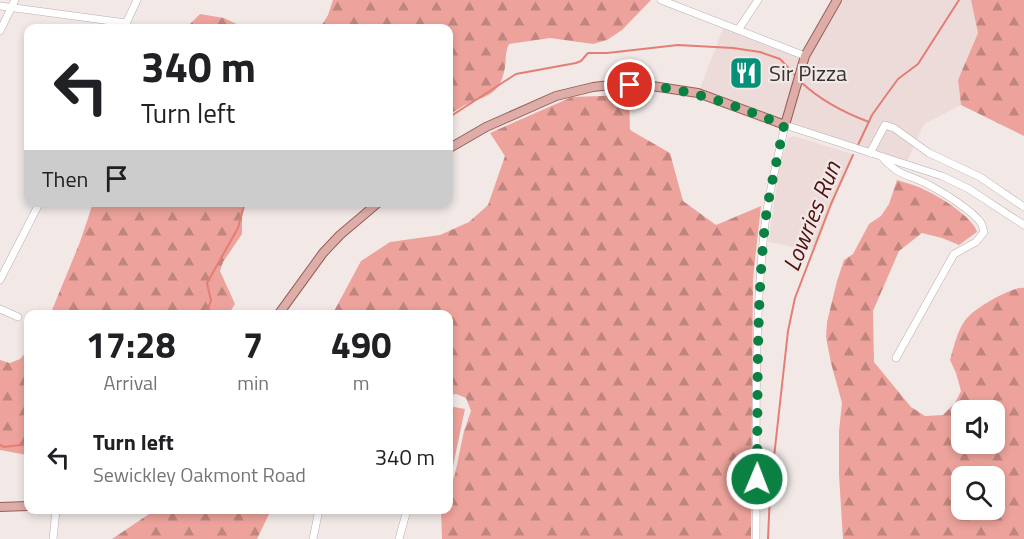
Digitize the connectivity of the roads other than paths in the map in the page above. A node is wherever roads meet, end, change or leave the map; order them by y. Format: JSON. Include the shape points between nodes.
{"nodes":[{"id":1,"x":137,"y":0,"type":"edge"},
{"id":2,"x":661,"y":0,"type":"edge"},
{"id":3,"x":758,"y":0,"type":"edge"},
{"id":4,"x":837,"y":0,"type":"edge"},
{"id":5,"x":13,"y":3,"type":"edge"},
{"id":6,"x":0,"y":6,"type":"edge"},
{"id":7,"x":115,"y":24,"type":"edge"},
{"id":8,"x":126,"y":24,"type":"edge"},
{"id":9,"x":738,"y":30,"type":"junction"},
{"id":10,"x":0,"y":31,"type":"edge"},
{"id":11,"x":805,"y":56,"type":"junction"},
{"id":12,"x":784,"y":125,"type":"junction"},
{"id":13,"x":453,"y":146,"type":"edge"},
{"id":14,"x":870,"y":153,"type":"junction"},
{"id":15,"x":882,"y":157,"type":"junction"},
{"id":16,"x":37,"y":207,"type":"edge"},
{"id":17,"x":373,"y":207,"type":"edge"},
{"id":18,"x":1024,"y":207,"type":"edge"},
{"id":19,"x":1024,"y":225,"type":"edge"},
{"id":20,"x":0,"y":280,"type":"edge"},
{"id":21,"x":0,"y":309,"type":"edge"},
{"id":22,"x":282,"y":310,"type":"edge"},
{"id":23,"x":18,"y":317,"type":"dead end"},
{"id":24,"x":896,"y":358,"type":"dead end"},
{"id":25,"x":24,"y":506,"type":"edge"},
{"id":26,"x":0,"y":507,"type":"edge"},
{"id":27,"x":56,"y":514,"type":"edge"},
{"id":28,"x":318,"y":514,"type":"edge"},
{"id":29,"x":406,"y":514,"type":"edge"},
{"id":30,"x":53,"y":539,"type":"edge"},
{"id":31,"x":313,"y":539,"type":"edge"},
{"id":32,"x":399,"y":539,"type":"edge"},
{"id":33,"x":756,"y":539,"type":"edge"}],
"edges":[{"from":1,"to":8,"type":"street"},
{"from":2,"to":9,"type":"street"},
{"from":3,"to":9,"type":"street"},
{"from":4,"to":11,"type":"main road"},
{"from":5,"to":6,"type":"street"},
{"from":5,"to":7,"type":"street"},
{"from":5,"to":10,"type":"street"},
{"from":9,"to":11,"type":"street"},
{"from":11,"to":12,"type":"main road"},
{"from":12,"to":13,"type":"main road","via":[[698,93],[610,85],[556,96]]},
{"from":12,"to":14,"type":"street"},
{"from":12,"to":33,"type":"street","via":[[768,201],[762,257]]},
{"from":14,"to":15,"type":"street"},
{"from":14,"to":18,"type":"street","via":[[885,125],[894,128],[929,153],[980,177]]},
{"from":15,"to":19,"type":"street","via":[[942,176]]},
{"from":15,"to":24,"type":"street","via":[[899,173],[929,184],[959,205],[981,223],[984,232],[976,242],[954,254]]},
{"from":16,"to":20,"type":"street"},
{"from":17,"to":22,"type":"main road","via":[[323,253]]},
{"from":21,"to":23,"type":"street"},
{"from":25,"to":26,"type":"main road"},
{"from":27,"to":30,"type":"street"},
{"from":28,"to":31,"type":"street"},
{"from":29,"to":32,"type":"street"}]}
